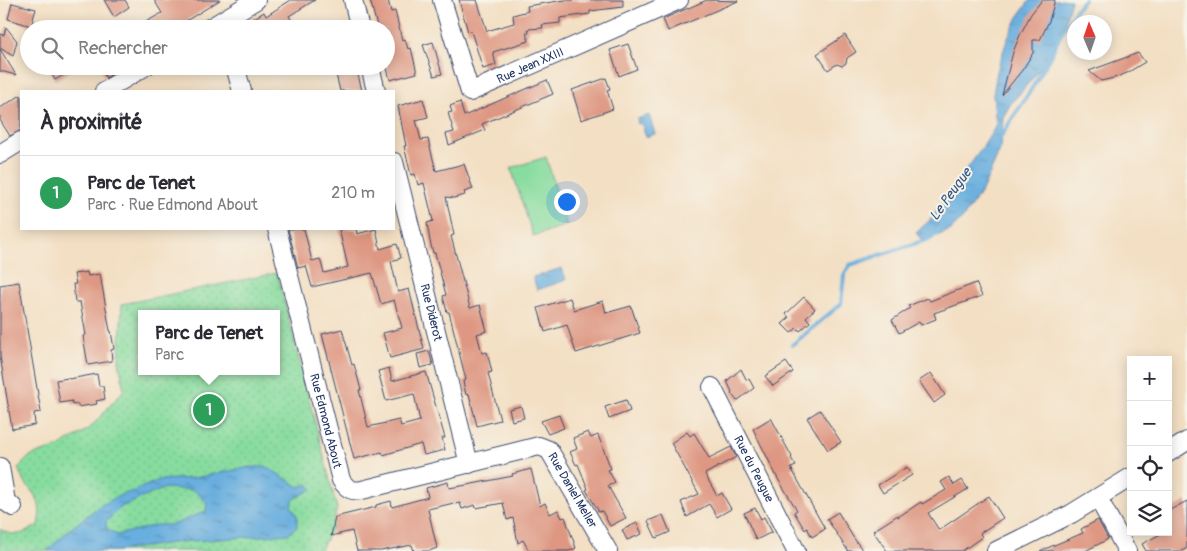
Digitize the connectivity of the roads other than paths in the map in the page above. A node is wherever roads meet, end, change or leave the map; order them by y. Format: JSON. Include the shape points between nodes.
{"nodes":[{"id":1,"x":256,"y":0,"type":"edge"},
{"id":2,"x":353,"y":0,"type":"edge"},
{"id":3,"x":442,"y":0,"type":"edge"},
{"id":4,"x":679,"y":0,"type":"edge"},
{"id":5,"x":229,"y":20,"type":"edge"},
{"id":6,"x":358,"y":20,"type":"edge"},
{"id":7,"x":131,"y":75,"type":"edge"},
{"id":8,"x":238,"y":75,"type":"edge"},
{"id":9,"x":372,"y":75,"type":"edge"},
{"id":10,"x":106,"y":90,"type":"edge"},
{"id":11,"x":242,"y":90,"type":"edge"},
{"id":12,"x":376,"y":90,"type":"edge"},
{"id":13,"x":20,"y":142,"type":"edge"},
{"id":14,"x":0,"y":154,"type":"edge"},
{"id":15,"x":395,"y":166,"type":"edge"},
{"id":16,"x":277,"y":230,"type":"edge"},
{"id":17,"x":712,"y":387,"type":"dead end"},
{"id":18,"x":1187,"y":441,"type":"edge"},
{"id":19,"x":1172,"y":450,"type":"edge"},
{"id":20,"x":469,"y":464,"type":"junction"},
{"id":21,"x":0,"y":468,"type":"edge"},
{"id":22,"x":1127,"y":480,"type":"edge"},
{"id":23,"x":1098,"y":498,"type":"junction"},
{"id":24,"x":13,"y":507,"type":"dead end"},
{"id":25,"x":608,"y":551,"type":"edge"},
{"id":26,"x":796,"y":551,"type":"edge"},
{"id":27,"x":996,"y":551,"type":"edge"},
{"id":28,"x":1126,"y":551,"type":"edge"}],
"edges":[{"from":1,"to":5,"type":"street"},
{"from":2,"to":6,"type":"street"},
{"from":3,"to":4,"type":"street","name":"Rue Jean XXIII","via":[[470,92]]},
{"from":7,"to":10,"type":"street"},
{"from":8,"to":11,"type":"street"},
{"from":9,"to":12,"type":"street"},
{"from":13,"to":14,"type":"street"},
{"from":15,"to":20,"type":"street","name":"Rue Diderot"},
{"from":16,"to":20,"type":"street","name":"Rue Edmond About","via":[[341,480],[346,488],[362,490]]},
{"from":17,"to":26,"type":"street","name":"Rue du Peugue"},
{"from":18,"to":19,"type":"street"},
{"from":20,"to":25,"type":"street","name":"Rue Daniel Meller","via":[[540,446],[549,450]]},
{"from":21,"to":24,"type":"street","via":[[6,502]]},
{"from":22,"to":23,"type":"street"},
{"from":23,"to":27,"type":"street"},
{"from":23,"to":28,"type":"street"}]}
